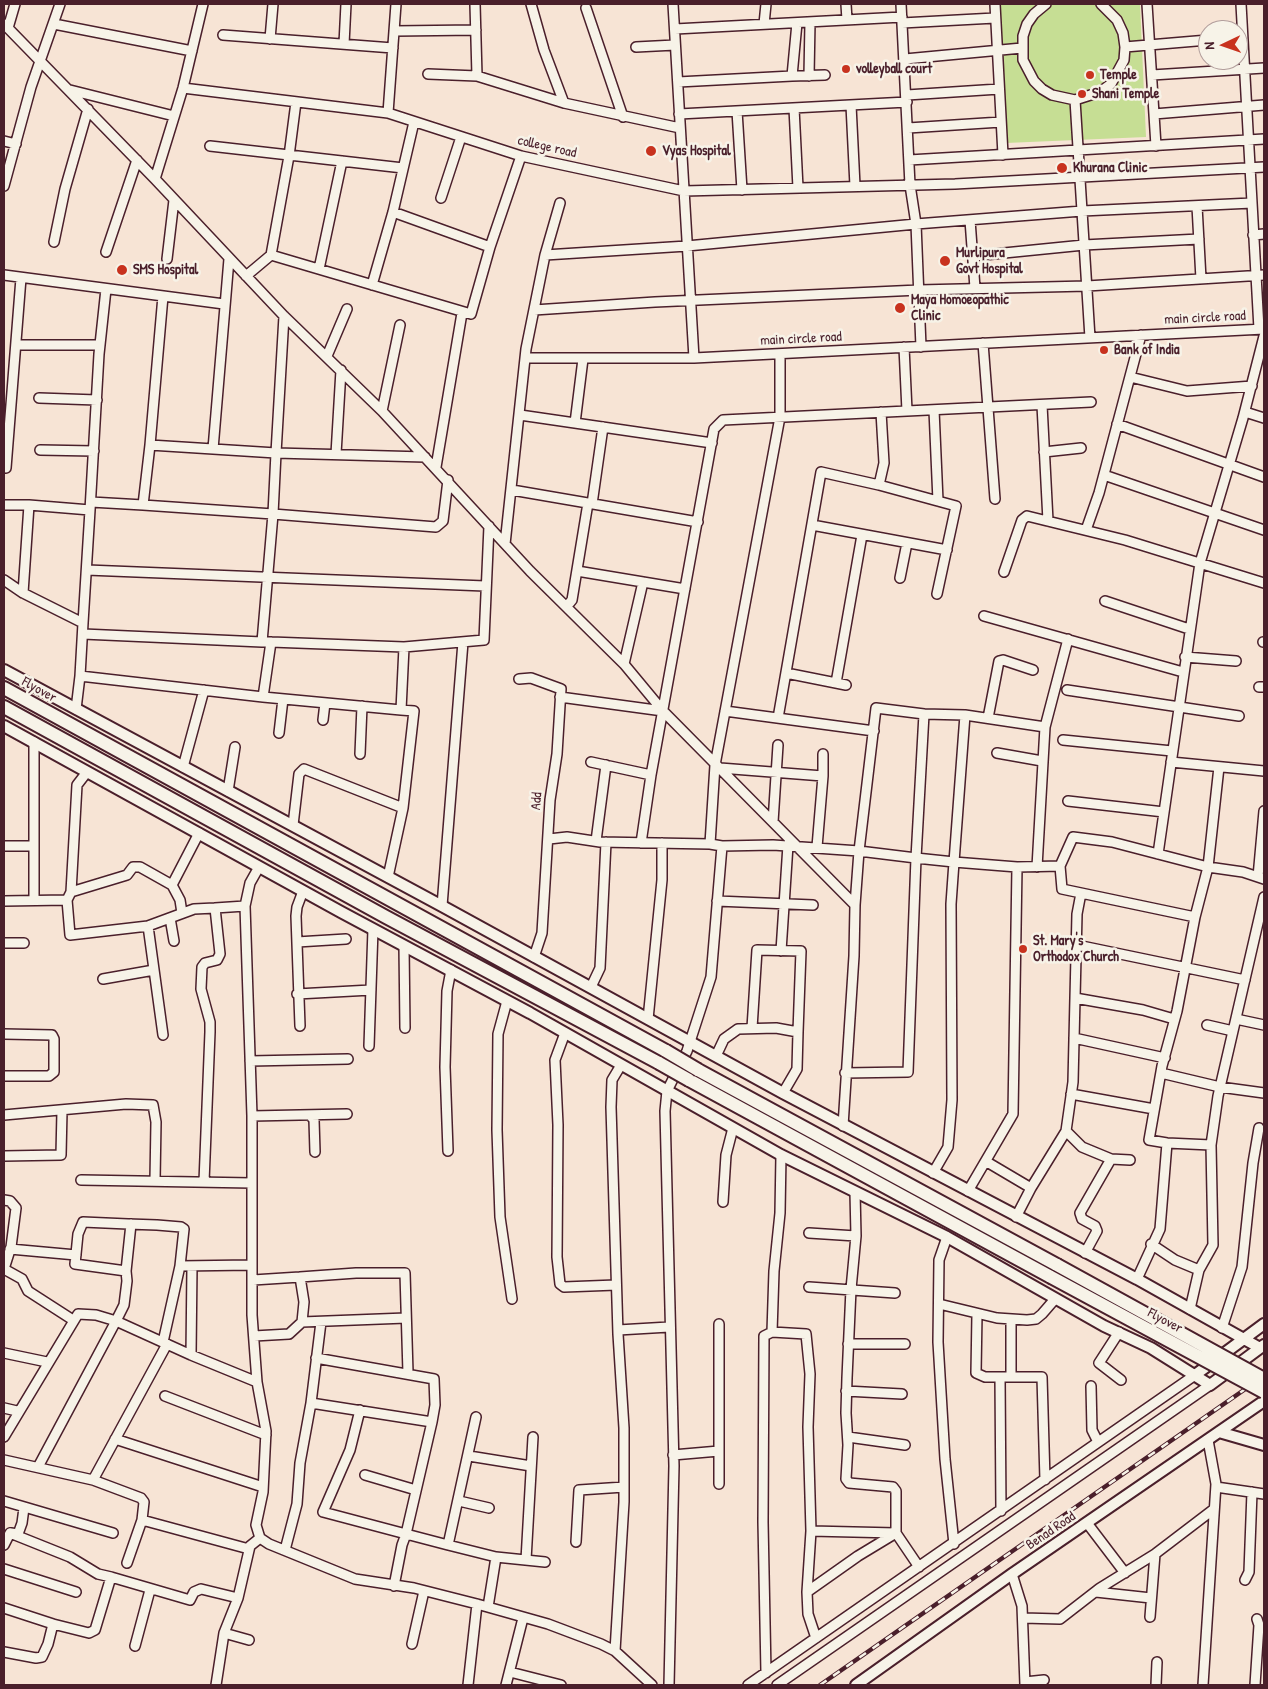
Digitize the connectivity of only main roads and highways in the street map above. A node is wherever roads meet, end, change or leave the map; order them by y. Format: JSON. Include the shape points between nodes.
{"nodes":[{"id":1,"x":4,"y":670,"type":"edge"},
{"id":2,"x":4,"y":688,"type":"edge"},
{"id":3,"x":4,"y":707,"type":"edge"},
{"id":4,"x":4,"y":726,"type":"edge"},
{"id":5,"x":1264,"y":1324,"type":"edge"},
{"id":6,"x":1242,"y":1338,"type":"junction"},
{"id":7,"x":1262,"y":1346,"type":"edge"},
{"id":8,"x":1195,"y":1375,"type":"junction"},
{"id":9,"x":1264,"y":1379,"type":"edge"},
{"id":10,"x":1264,"y":1392,"type":"edge"},
{"id":11,"x":1262,"y":1405,"type":"edge"},
{"id":12,"x":1219,"y":1432,"type":"junction"},
{"id":13,"x":1264,"y":1445,"type":"edge"},
{"id":14,"x":856,"y":1685,"type":"edge"}],
"edges":[{"from":1,"to":6,"type":"main road","via":[[843,1126]]},
{"from":2,"to":9,"type":"highway","name":"Flyover","bridge":true},
{"from":3,"to":10,"type":"highway","name":"Flyover","bridge":true},
{"from":4,"to":8,"type":"main road","via":[[781,1155],[947,1237]]},
{"from":5,"to":6,"type":"main road"},
{"from":6,"to":7,"type":"main road"},
{"from":6,"to":8,"type":"main road"},
{"from":7,"to":8,"type":"main road","via":[[1210,1385]]},
{"from":11,"to":12,"type":"main road","name":"Benad Road"},
{"from":12,"to":13,"type":"main road"},
{"from":12,"to":14,"type":"main road","name":"Benad Road"}]}
